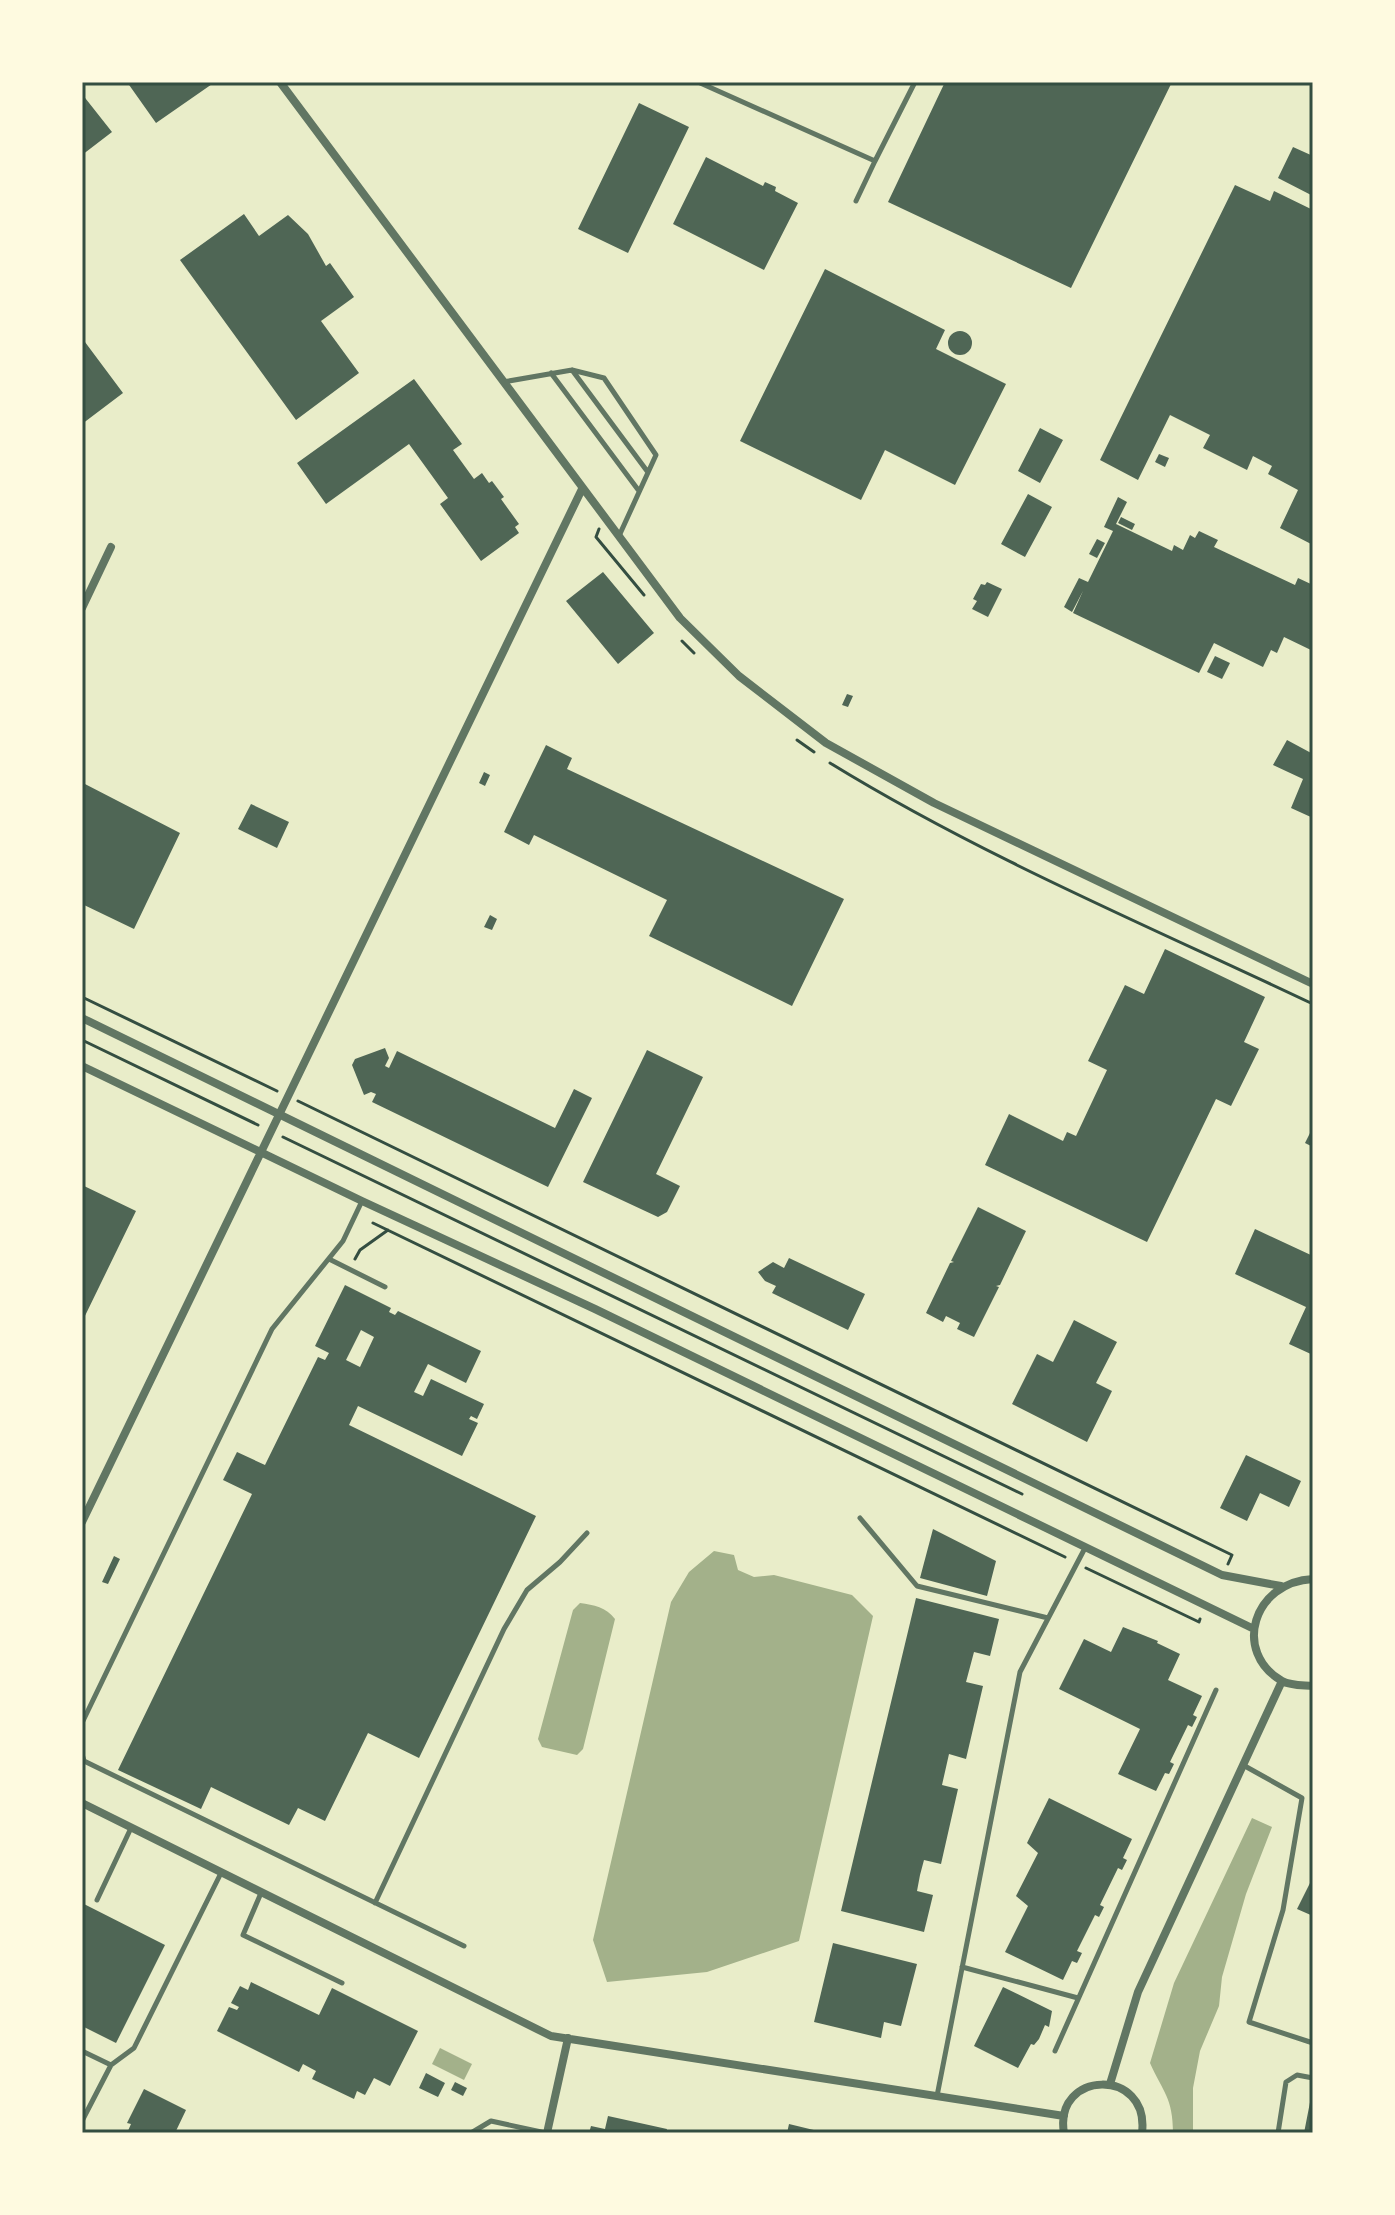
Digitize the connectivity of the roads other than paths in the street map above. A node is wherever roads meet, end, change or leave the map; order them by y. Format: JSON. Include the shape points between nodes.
{"nodes":[{"id":1,"x":280,"y":82,"type":"edge"},
{"id":2,"x":698,"y":82,"type":"edge"},
{"id":3,"x":915,"y":82,"type":"edge"},
{"id":4,"x":875,"y":161,"type":"junction"},
{"id":5,"x":856,"y":201,"type":"dead end"},
{"id":6,"x":572,"y":370,"type":"junction"},
{"id":7,"x":551,"y":373,"type":"junction"},
{"id":8,"x":503,"y":382,"type":"junction"},
{"id":9,"x":648,"y":472,"type":"junction"},
{"id":10,"x":582,"y":489,"type":"junction"},
{"id":11,"x":639,"y":491,"type":"junction"},
{"id":12,"x":618,"y":537,"type":"junction"},
{"id":13,"x":111,"y":547,"type":"dead end"},
{"id":14,"x":82,"y":608,"type":"edge"},
{"id":15,"x":1313,"y":984,"type":"edge"},
{"id":16,"x":82,"y":1018,"type":"edge"},
{"id":17,"x":82,"y":1066,"type":"edge"},
{"id":18,"x":280,"y":1113,"type":"junction"},
{"id":19,"x":261,"y":1153,"type":"junction"},
{"id":20,"x":362,"y":1201,"type":"junction"},
{"id":21,"x":329,"y":1259,"type":"junction"},
{"id":22,"x":385,"y":1287,"type":"dead end"},
{"id":23,"x":860,"y":1518,"type":"dead end"},
{"id":24,"x":82,"y":1522,"type":"edge"},
{"id":25,"x":587,"y":1533,"type":"dead end"},
{"id":26,"x":1085,"y":1548,"type":"junction"},
{"id":27,"x":1313,"y":1579,"type":"edge"},
{"id":28,"x":1281,"y":1586,"type":"junction"},
{"id":29,"x":1048,"y":1618,"type":"junction"},
{"id":30,"x":1254,"y":1629,"type":"junction"},
{"id":31,"x":1282,"y":1681,"type":"junction"},
{"id":32,"x":1313,"y":1686,"type":"edge"},
{"id":33,"x":1216,"y":1690,"type":"dead end"},
{"id":34,"x":82,"y":1723,"type":"edge"},
{"id":35,"x":82,"y":1754,"type":"edge"},
{"id":36,"x":1243,"y":1765,"type":"junction"},
{"id":37,"x":82,"y":1803,"type":"edge"},
{"id":38,"x":132,"y":1827,"type":"junction"},
{"id":39,"x":221,"y":1873,"type":"junction"},
{"id":40,"x":262,"y":1892,"type":"junction"},
{"id":41,"x":97,"y":1900,"type":"dead end"},
{"id":42,"x":375,"y":1903,"type":"junction"},
{"id":43,"x":464,"y":1946,"type":"dead end"},
{"id":44,"x":962,"y":1967,"type":"junction"},
{"id":45,"x":342,"y":1983,"type":"dead end"},
{"id":46,"x":1078,"y":1998,"type":"junction"},
{"id":47,"x":568,"y":2038,"type":"junction"},
{"id":48,"x":1313,"y":2043,"type":"edge"},
{"id":49,"x":82,"y":2051,"type":"edge"},
{"id":50,"x":1055,"y":2051,"type":"dead end"},
{"id":51,"x":111,"y":2065,"type":"junction"},
{"id":52,"x":1313,"y":2078,"type":"edge"},
{"id":53,"x":1110,"y":2084,"type":"junction"},
{"id":54,"x":937,"y":2096,"type":"junction"},
{"id":55,"x":1064,"y":2116,"type":"junction"},
{"id":56,"x":82,"y":2121,"type":"edge"},
{"id":57,"x":471,"y":2133,"type":"edge"},
{"id":58,"x":546,"y":2133,"type":"edge"},
{"id":59,"x":1064,"y":2133,"type":"edge"},
{"id":60,"x":1142,"y":2133,"type":"edge"},
{"id":61,"x":1278,"y":2133,"type":"edge"}],
"edges":[{"from":1,"to":8,"type":"street"},
{"from":2,"to":4,"type":"lane"},
{"from":3,"to":4,"type":"lane"},
{"from":4,"to":5,"type":"lane"},
{"from":6,"to":7,"type":"lane"},
{"from":6,"to":9,"type":"lane"},
{"from":6,"to":9,"type":"lane","via":[[604,378],[656,455]]},
{"from":7,"to":8,"type":"lane"},
{"from":7,"to":11,"type":"lane"},
{"from":8,"to":10,"type":"street"},
{"from":9,"to":11,"type":"lane"},
{"from":10,"to":12,"type":"street"},
{"from":10,"to":18,"type":"street"},
{"from":11,"to":12,"type":"lane"},
{"from":12,"to":15,"type":"street","via":[[680,618],[739,676],[826,743],[934,803]]},
{"from":13,"to":14,"type":"street"},
{"from":16,"to":18,"type":"street"},
{"from":17,"to":19,"type":"street"},
{"from":18,"to":19,"type":"street"},
{"from":18,"to":28,"type":"street","via":[[1222,1575]]},
{"from":19,"to":20,"type":"street"},
{"from":19,"to":24,"type":"street"},
{"from":20,"to":21,"type":"lane"},
{"from":20,"to":26,"type":"street"},
{"from":21,"to":22,"type":"lane"},
{"from":21,"to":34,"type":"lane","via":[[272,1329]]},
{"from":23,"to":29,"type":"lane","via":[[917,1586]]},
{"from":25,"to":42,"type":"lane","via":[[527,1590],[504,1629]]},
{"from":26,"to":29,"type":"lane"},
{"from":26,"to":30,"type":"street"},
{"from":27,"to":28,"type":"street"},
{"from":28,"to":30,"type":"street","via":[[1268,1597]]},
{"from":29,"to":44,"type":"lane","via":[[1020,1672]]},
{"from":30,"to":31,"type":"street","via":[[1262,1659]]},
{"from":31,"to":32,"type":"street"},
{"from":31,"to":36,"type":"street"},
{"from":33,"to":46,"type":"lane"},
{"from":35,"to":42,"type":"lane","via":[[84,1761]]},
{"from":36,"to":48,"type":"lane","via":[[1302,1798],[1283,1910],[1249,2022]]},
{"from":36,"to":53,"type":"street","via":[[1138,1992]]},
{"from":37,"to":38,"type":"street"},
{"from":38,"to":39,"type":"street"},
{"from":38,"to":41,"type":"lane"},
{"from":39,"to":40,"type":"street"},
{"from":39,"to":51,"type":"lane","via":[[134,2048]]},
{"from":40,"to":45,"type":"lane","via":[[243,1935]]},
{"from":40,"to":47,"type":"street","via":[[551,2036]]},
{"from":42,"to":43,"type":"lane"},
{"from":44,"to":46,"type":"lane"},
{"from":44,"to":54,"type":"lane"},
{"from":46,"to":50,"type":"lane"},
{"from":47,"to":54,"type":"street"},
{"from":47,"to":58,"type":"street"},
{"from":49,"to":51,"type":"lane"},
{"from":51,"to":56,"type":"lane"},
{"from":52,"to":61,"type":"lane","via":[[1297,2075],[1286,2082]]},
{"from":53,"to":55,"type":"street","via":[[1086,2088],[1068,2104]]},
{"from":53,"to":60,"type":"street","via":[[1133,2097]]},
{"from":54,"to":55,"type":"street"},
{"from":55,"to":59,"type":"street"},
{"from":57,"to":58,"type":"lane","via":[[491,2121]]}]}
